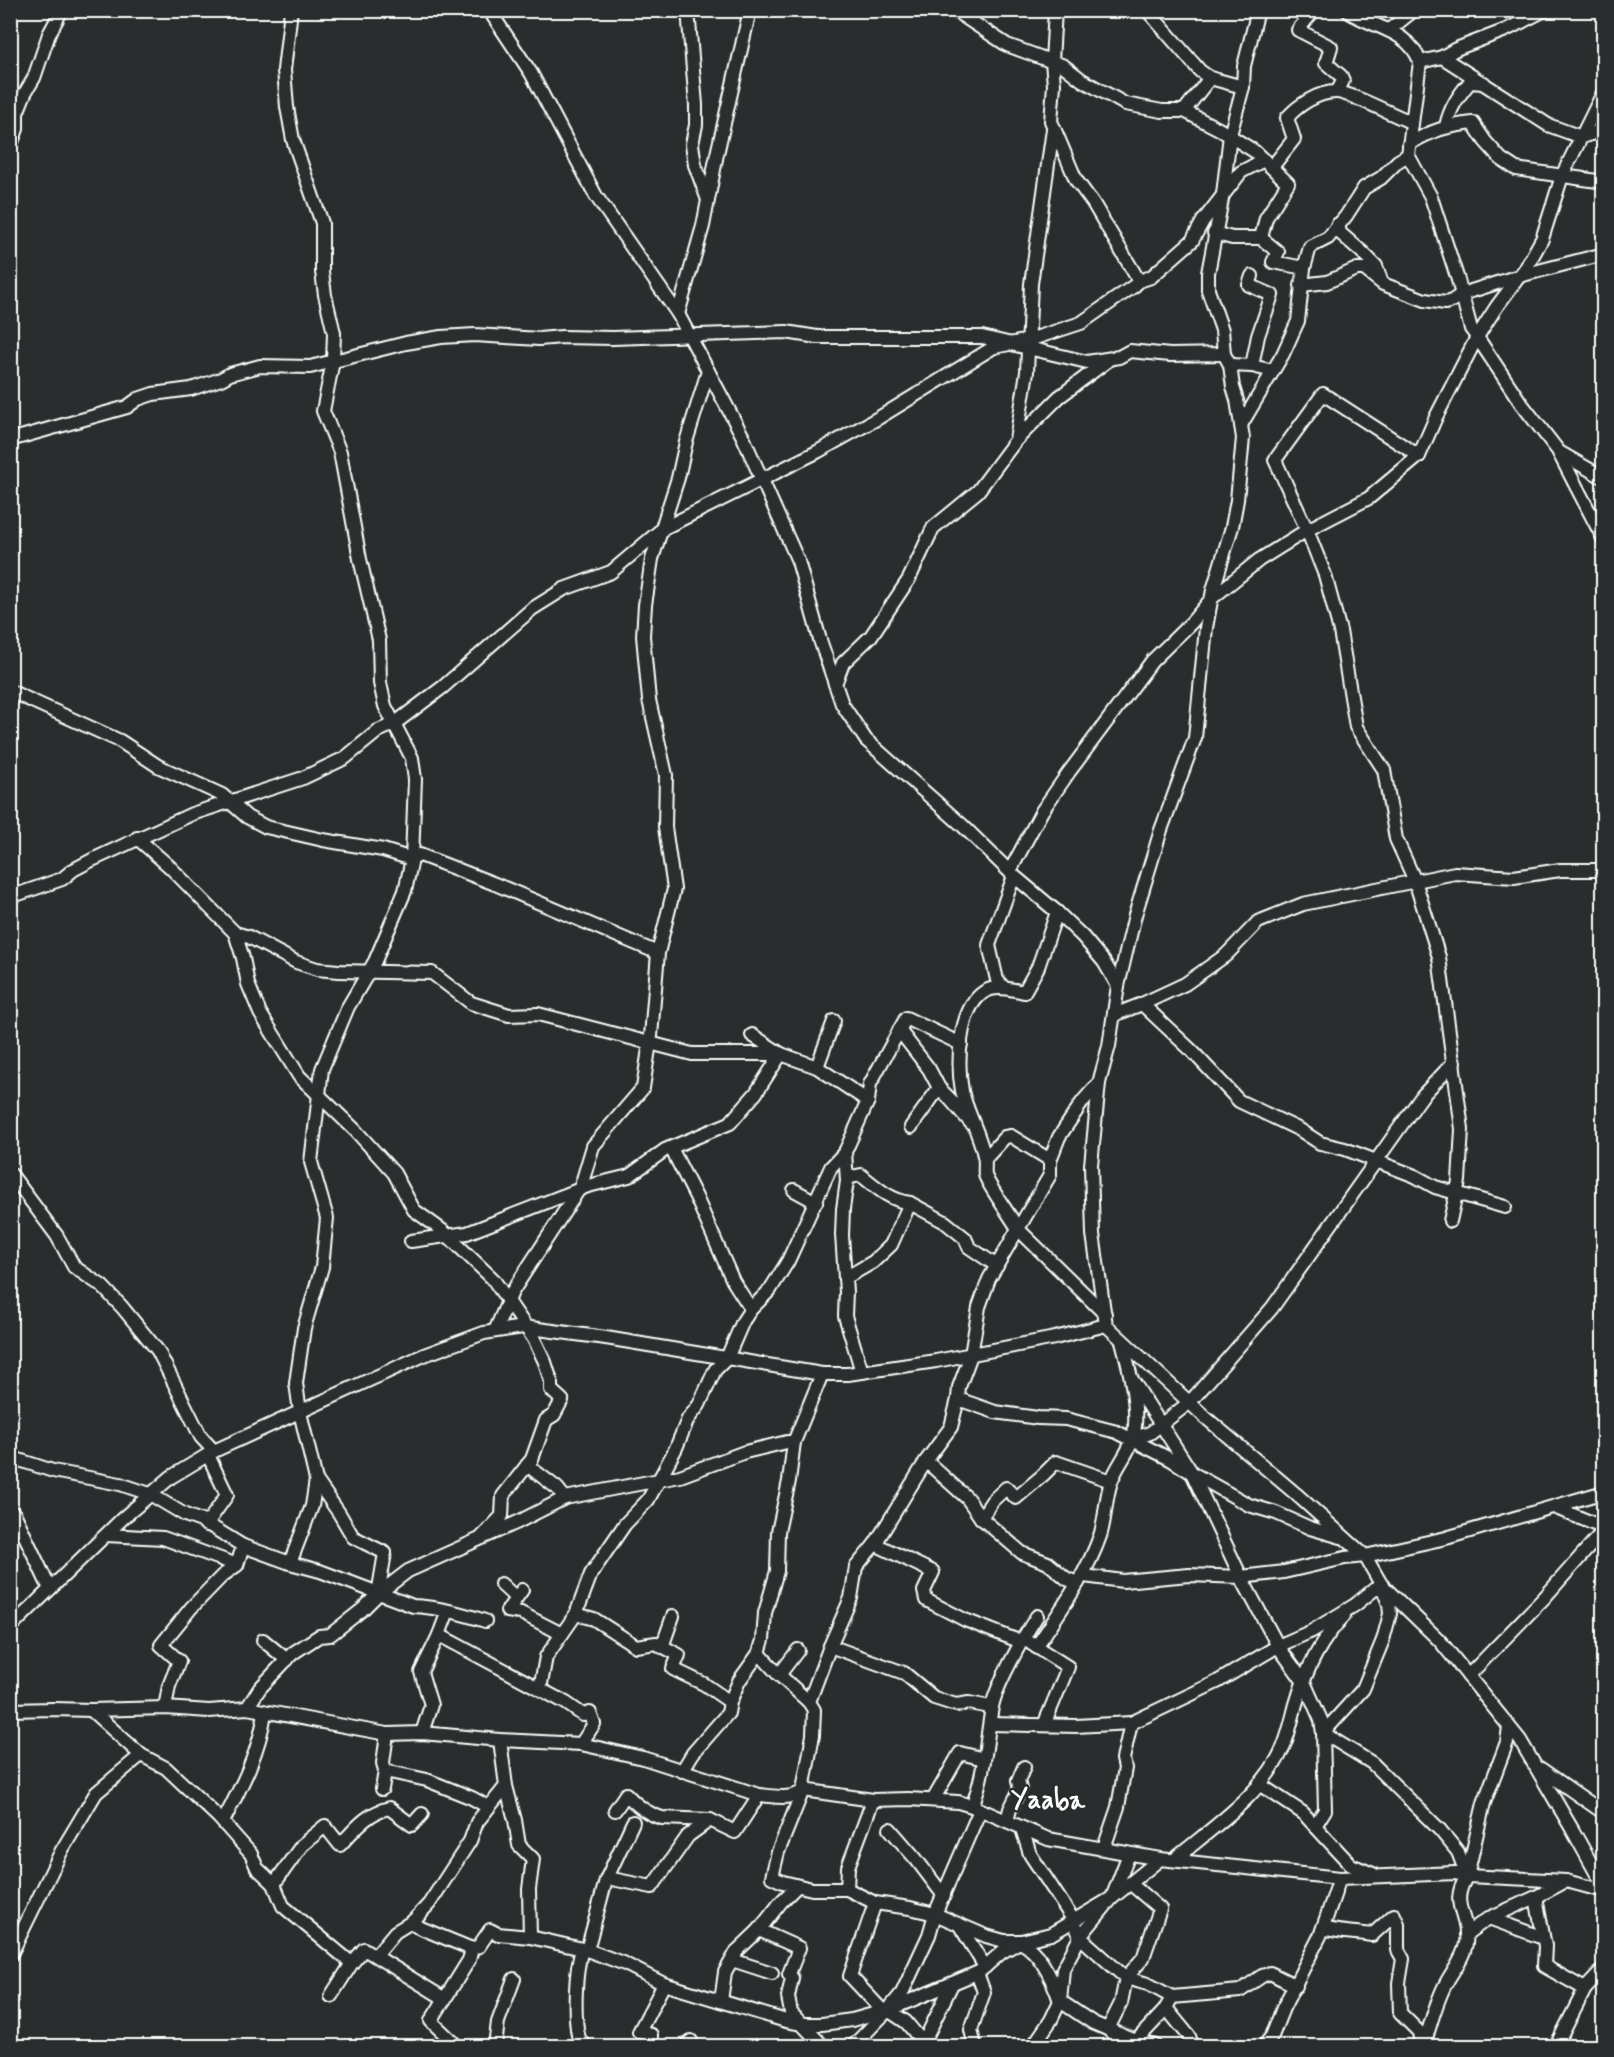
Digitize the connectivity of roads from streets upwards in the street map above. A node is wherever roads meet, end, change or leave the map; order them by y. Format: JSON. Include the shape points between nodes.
{"nodes":[{"id":1,"x":62,"y":10,"type":"edge"},
{"id":2,"x":291,"y":10,"type":"edge"},
{"id":3,"x":489,"y":10,"type":"edge"},
{"id":4,"x":688,"y":10,"type":"edge"},
{"id":5,"x":750,"y":10,"type":"edge"},
{"id":6,"x":954,"y":10,"type":"edge"},
{"id":7,"x":1055,"y":10,"type":"edge"},
{"id":8,"x":1147,"y":10,"type":"edge"},
{"id":9,"x":1258,"y":10,"type":"edge"},
{"id":10,"x":1314,"y":10,"type":"edge"},
{"id":11,"x":1414,"y":10,"type":"edge"},
{"id":12,"x":1545,"y":10,"type":"edge"},
{"id":13,"x":1346,"y":11,"type":"edge"},
{"id":14,"x":1389,"y":30,"type":"junction"},
{"id":15,"x":1442,"y":57,"type":"junction"},
{"id":16,"x":1052,"y":61,"type":"junction"},
{"id":17,"x":1420,"y":62,"type":"junction"},
{"id":18,"x":1210,"y":78,"type":"junction"},
{"id":19,"x":1484,"y":83,"type":"junction"},
{"id":20,"x":1243,"y":87,"type":"junction"},
{"id":21,"x":1604,"y":91,"type":"edge"},
{"id":22,"x":1337,"y":92,"type":"junction"},
{"id":23,"x":1184,"y":111,"type":"junction"},
{"id":24,"x":1411,"y":122,"type":"junction"},
{"id":25,"x":1446,"y":126,"type":"junction"},
{"id":26,"x":1054,"y":127,"type":"junction"},
{"id":27,"x":1604,"y":130,"type":"edge"},
{"id":28,"x":1230,"y":135,"type":"junction"},
{"id":29,"x":1581,"y":137,"type":"junction"},
{"id":30,"x":10,"y":147,"type":"edge"},
{"id":31,"x":1409,"y":150,"type":"junction"},
{"id":32,"x":1268,"y":164,"type":"junction"},
{"id":33,"x":1562,"y":176,"type":"junction"},
{"id":34,"x":1604,"y":182,"type":"edge"},
{"id":35,"x":1223,"y":194,"type":"junction"},
{"id":36,"x":708,"y":200,"type":"junction"},
{"id":37,"x":1338,"y":224,"type":"junction"},
{"id":38,"x":1214,"y":233,"type":"junction"},
{"id":39,"x":1261,"y":238,"type":"junction"},
{"id":40,"x":1604,"y":254,"type":"edge"},
{"id":41,"x":1304,"y":268,"type":"junction"},
{"id":42,"x":1252,"y":276,"type":"dead end"},
{"id":43,"x":1519,"y":276,"type":"junction"},
{"id":44,"x":1139,"y":281,"type":"junction"},
{"id":45,"x":1383,"y":284,"type":"junction"},
{"id":46,"x":1301,"y":285,"type":"junction"},
{"id":47,"x":1462,"y":294,"type":"junction"},
{"id":48,"x":678,"y":314,"type":"junction"},
{"id":49,"x":689,"y":334,"type":"junction"},
{"id":50,"x":1477,"y":337,"type":"junction"},
{"id":51,"x":1008,"y":344,"type":"junction"},
{"id":52,"x":1028,"y":344,"type":"junction"},
{"id":53,"x":1224,"y":354,"type":"junction"},
{"id":54,"x":1110,"y":358,"type":"junction"},
{"id":55,"x":333,"y":361,"type":"junction"},
{"id":56,"x":1230,"y":365,"type":"junction"},
{"id":57,"x":1252,"y":366,"type":"junction"},
{"id":58,"x":708,"y":371,"type":"junction"},
{"id":59,"x":1273,"y":371,"type":"junction"},
{"id":60,"x":1241,"y":425,"type":"junction"},
{"id":61,"x":10,"y":440,"type":"edge"},
{"id":62,"x":1016,"y":440,"type":"junction"},
{"id":63,"x":1559,"y":452,"type":"junction"},
{"id":64,"x":1419,"y":456,"type":"junction"},
{"id":65,"x":1604,"y":478,"type":"edge"},
{"id":66,"x":762,"y":479,"type":"junction"},
{"id":67,"x":662,"y":529,"type":"junction"},
{"id":68,"x":1307,"y":530,"type":"junction"},
{"id":69,"x":1604,"y":540,"type":"edge"},
{"id":70,"x":1212,"y":598,"type":"junction"},
{"id":71,"x":835,"y":684,"type":"junction"},
{"id":72,"x":10,"y":691,"type":"edge"},
{"id":73,"x":394,"y":724,"type":"junction"},
{"id":74,"x":230,"y":801,"type":"junction"},
{"id":75,"x":137,"y":838,"type":"junction"},
{"id":76,"x":412,"y":859,"type":"junction"},
{"id":77,"x":1604,"y":870,"type":"edge"},
{"id":78,"x":1012,"y":873,"type":"junction"},
{"id":79,"x":1415,"y":881,"type":"junction"},
{"id":80,"x":10,"y":897,"type":"edge"},
{"id":81,"x":1057,"y":912,"type":"junction"},
{"id":82,"x":235,"y":933,"type":"junction"},
{"id":83,"x":658,"y":953,"type":"junction"},
{"id":84,"x":368,"y":972,"type":"junction"},
{"id":85,"x":1118,"y":986,"type":"junction"},
{"id":86,"x":1004,"y":988,"type":"junction"},
{"id":87,"x":1142,"y":1004,"type":"junction"},
{"id":88,"x":1114,"y":1015,"type":"junction"},
{"id":89,"x":834,"y":1021,"type":"dead end"},
{"id":90,"x":899,"y":1030,"type":"junction"},
{"id":91,"x":752,"y":1035,"type":"dead end"},
{"id":92,"x":650,"y":1043,"type":"junction"},
{"id":93,"x":961,"y":1044,"type":"junction"},
{"id":94,"x":781,"y":1054,"type":"junction"},
{"id":95,"x":1454,"y":1062,"type":"junction"},
{"id":96,"x":817,"y":1067,"type":"junction"},
{"id":97,"x":1099,"y":1083,"type":"junction"},
{"id":98,"x":939,"y":1088,"type":"junction"},
{"id":99,"x":319,"y":1095,"type":"junction"},
{"id":100,"x":868,"y":1101,"type":"junction"},
{"id":101,"x":911,"y":1127,"type":"dead end"},
{"id":102,"x":978,"y":1132,"type":"junction"},
{"id":103,"x":671,"y":1148,"type":"junction"},
{"id":104,"x":845,"y":1152,"type":"junction"},
{"id":105,"x":985,"y":1159,"type":"junction"},
{"id":106,"x":1050,"y":1160,"type":"junction"},
{"id":107,"x":1376,"y":1161,"type":"junction"},
{"id":108,"x":10,"y":1173,"type":"edge"},
{"id":109,"x":847,"y":1178,"type":"junction"},
{"id":110,"x":578,"y":1190,"type":"junction"},
{"id":111,"x":794,"y":1190,"type":"dead end"},
{"id":112,"x":1456,"y":1193,"type":"junction"},
{"id":113,"x":816,"y":1202,"type":"junction"},
{"id":114,"x":910,"y":1203,"type":"junction"},
{"id":115,"x":1505,"y":1207,"type":"dead end"},
{"id":116,"x":1449,"y":1221,"type":"dead end"},
{"id":117,"x":1018,"y":1229,"type":"junction"},
{"id":118,"x":447,"y":1235,"type":"junction"},
{"id":119,"x":411,"y":1241,"type":"dead end"},
{"id":120,"x":997,"y":1266,"type":"junction"},
{"id":121,"x":845,"y":1278,"type":"junction"},
{"id":122,"x":508,"y":1300,"type":"junction"},
{"id":123,"x":751,"y":1309,"type":"junction"},
{"id":124,"x":1106,"y":1320,"type":"junction"},
{"id":125,"x":528,"y":1328,"type":"junction"},
{"id":126,"x":495,"y":1331,"type":"junction"},
{"id":127,"x":1122,"y":1341,"type":"junction"},
{"id":128,"x":971,"y":1355,"type":"junction"},
{"id":129,"x":727,"y":1358,"type":"junction"},
{"id":130,"x":862,"y":1372,"type":"junction"},
{"id":131,"x":822,"y":1374,"type":"junction"},
{"id":132,"x":1131,"y":1378,"type":"junction"},
{"id":133,"x":958,"y":1399,"type":"junction"},
{"id":134,"x":1190,"y":1402,"type":"junction"},
{"id":135,"x":300,"y":1412,"type":"junction"},
{"id":136,"x":1161,"y":1425,"type":"junction"},
{"id":137,"x":1133,"y":1439,"type":"junction"},
{"id":138,"x":794,"y":1442,"type":"junction"},
{"id":139,"x":211,"y":1453,"type":"junction"},
{"id":140,"x":10,"y":1457,"type":"edge"},
{"id":141,"x":926,"y":1461,"type":"junction"},
{"id":142,"x":527,"y":1465,"type":"junction"},
{"id":143,"x":1192,"y":1473,"type":"junction"},
{"id":144,"x":316,"y":1480,"type":"junction"},
{"id":145,"x":657,"y":1481,"type":"junction"},
{"id":146,"x":1111,"y":1481,"type":"junction"},
{"id":147,"x":1604,"y":1492,"type":"edge"},
{"id":148,"x":150,"y":1494,"type":"junction"},
{"id":149,"x":565,"y":1498,"type":"junction"},
{"id":150,"x":1554,"y":1507,"type":"junction"},
{"id":151,"x":10,"y":1510,"type":"edge"},
{"id":152,"x":981,"y":1518,"type":"junction"},
{"id":153,"x":207,"y":1525,"type":"junction"},
{"id":154,"x":1604,"y":1529,"type":"edge"},
{"id":155,"x":106,"y":1534,"type":"junction"},
{"id":156,"x":482,"y":1537,"type":"junction"},
{"id":157,"x":1345,"y":1539,"type":"junction"},
{"id":158,"x":874,"y":1544,"type":"junction"},
{"id":159,"x":243,"y":1546,"type":"junction"},
{"id":160,"x":1365,"y":1556,"type":"junction"},
{"id":161,"x":290,"y":1563,"type":"junction"},
{"id":162,"x":237,"y":1565,"type":"junction"},
{"id":163,"x":1241,"y":1577,"type":"junction"},
{"id":164,"x":1081,"y":1580,"type":"junction"},
{"id":165,"x":501,"y":1584,"type":"dead end"},
{"id":166,"x":1382,"y":1584,"type":"junction"},
{"id":167,"x":50,"y":1589,"type":"junction"},
{"id":168,"x":378,"y":1594,"type":"junction"},
{"id":169,"x":1355,"y":1605,"type":"junction"},
{"id":170,"x":448,"y":1611,"type":"junction"},
{"id":171,"x":576,"y":1614,"type":"junction"},
{"id":172,"x":673,"y":1616,"type":"dead end"},
{"id":173,"x":1037,"y":1616,"type":"dead end"},
{"id":174,"x":485,"y":1621,"type":"dead end"},
{"id":175,"x":10,"y":1628,"type":"edge"},
{"id":176,"x":562,"y":1634,"type":"junction"},
{"id":177,"x":439,"y":1635,"type":"junction"},
{"id":178,"x":1024,"y":1639,"type":"junction"},
{"id":179,"x":263,"y":1640,"type":"dead end"},
{"id":180,"x":830,"y":1646,"type":"junction"},
{"id":181,"x":1278,"y":1646,"type":"junction"},
{"id":182,"x":662,"y":1647,"type":"junction"},
{"id":183,"x":1036,"y":1647,"type":"junction"},
{"id":184,"x":798,"y":1650,"type":"dead end"},
{"id":185,"x":759,"y":1653,"type":"junction"},
{"id":186,"x":287,"y":1659,"type":"junction"},
{"id":187,"x":779,"y":1675,"type":"junction"},
{"id":188,"x":1468,"y":1676,"type":"junction"},
{"id":189,"x":1304,"y":1682,"type":"junction"},
{"id":190,"x":540,"y":1689,"type":"junction"},
{"id":191,"x":730,"y":1702,"type":"junction"},
{"id":192,"x":809,"y":1702,"type":"junction"},
{"id":193,"x":993,"y":1705,"type":"junction"},
{"id":194,"x":165,"y":1708,"type":"junction"},
{"id":195,"x":246,"y":1708,"type":"junction"},
{"id":196,"x":10,"y":1710,"type":"edge"},
{"id":197,"x":91,"y":1710,"type":"junction"},
{"id":198,"x":265,"y":1712,"type":"junction"},
{"id":199,"x":1131,"y":1723,"type":"junction"},
{"id":200,"x":991,"y":1724,"type":"junction"},
{"id":201,"x":1044,"y":1725,"type":"junction"},
{"id":202,"x":1509,"y":1727,"type":"junction"},
{"id":203,"x":422,"y":1733,"type":"junction"},
{"id":204,"x":1323,"y":1733,"type":"junction"},
{"id":205,"x":387,"y":1734,"type":"junction"},
{"id":206,"x":500,"y":1740,"type":"junction"},
{"id":207,"x":580,"y":1744,"type":"junction"},
{"id":208,"x":141,"y":1755,"type":"junction"},
{"id":209,"x":984,"y":1759,"type":"junction"},
{"id":210,"x":1536,"y":1765,"type":"junction"},
{"id":211,"x":1024,"y":1767,"type":"dead end"},
{"id":212,"x":682,"y":1771,"type":"junction"},
{"id":213,"x":385,"y":1772,"type":"junction"},
{"id":214,"x":1259,"y":1784,"type":"junction"},
{"id":215,"x":506,"y":1786,"type":"junction"},
{"id":216,"x":382,"y":1789,"type":"dead end"},
{"id":217,"x":803,"y":1790,"type":"junction"},
{"id":218,"x":759,"y":1795,"type":"junction"},
{"id":219,"x":873,"y":1800,"type":"junction"},
{"id":220,"x":933,"y":1800,"type":"junction"},
{"id":221,"x":488,"y":1807,"type":"junction"},
{"id":222,"x":976,"y":1808,"type":"junction"},
{"id":223,"x":615,"y":1810,"type":"dead end"},
{"id":224,"x":1604,"y":1813,"type":"edge"},
{"id":225,"x":422,"y":1814,"type":"dead end"},
{"id":226,"x":710,"y":1820,"type":"junction"},
{"id":227,"x":1007,"y":1821,"type":"junction"},
{"id":228,"x":223,"y":1822,"type":"junction"},
{"id":229,"x":633,"y":1822,"type":"dead end"},
{"id":230,"x":1315,"y":1826,"type":"junction"},
{"id":231,"x":1022,"y":1828,"type":"junction"},
{"id":232,"x":890,"y":1829,"type":"dead end"},
{"id":233,"x":1104,"y":1848,"type":"junction"},
{"id":234,"x":1129,"y":1854,"type":"junction"},
{"id":235,"x":1160,"y":1859,"type":"junction"},
{"id":236,"x":1175,"y":1859,"type":"junction"},
{"id":237,"x":1377,"y":1876,"type":"junction"},
{"id":238,"x":1467,"y":1876,"type":"junction"},
{"id":239,"x":607,"y":1878,"type":"junction"},
{"id":240,"x":1340,"y":1878,"type":"junction"},
{"id":241,"x":1566,"y":1881,"type":"junction"},
{"id":242,"x":274,"y":1884,"type":"junction"},
{"id":243,"x":1131,"y":1884,"type":"junction"},
{"id":244,"x":797,"y":1886,"type":"junction"},
{"id":245,"x":848,"y":1889,"type":"junction"},
{"id":246,"x":1604,"y":1889,"type":"edge"},
{"id":247,"x":944,"y":1896,"type":"junction"},
{"id":248,"x":1536,"y":1897,"type":"junction"},
{"id":249,"x":1112,"y":1898,"type":"junction"},
{"id":250,"x":875,"y":1903,"type":"junction"},
{"id":251,"x":935,"y":1914,"type":"junction"},
{"id":252,"x":1489,"y":1918,"type":"junction"},
{"id":253,"x":413,"y":1921,"type":"junction"},
{"id":254,"x":1074,"y":1921,"type":"junction"},
{"id":255,"x":960,"y":1926,"type":"junction"},
{"id":256,"x":1323,"y":1928,"type":"junction"},
{"id":257,"x":759,"y":1930,"type":"junction"},
{"id":258,"x":1466,"y":1934,"type":"junction"},
{"id":259,"x":530,"y":1937,"type":"junction"},
{"id":260,"x":1080,"y":1937,"type":"junction"},
{"id":261,"x":1543,"y":1938,"type":"junction"},
{"id":262,"x":1020,"y":1942,"type":"junction"},
{"id":263,"x":472,"y":1949,"type":"junction"},
{"id":264,"x":585,"y":1950,"type":"junction"},
{"id":265,"x":10,"y":1956,"type":"edge"},
{"id":266,"x":378,"y":1956,"type":"junction"},
{"id":267,"x":732,"y":1960,"type":"junction"},
{"id":268,"x":352,"y":1964,"type":"junction"},
{"id":269,"x":1604,"y":1969,"type":"edge"},
{"id":270,"x":981,"y":1970,"type":"junction"},
{"id":271,"x":772,"y":1973,"type":"dead end"},
{"id":272,"x":1126,"y":1978,"type":"junction"},
{"id":273,"x":514,"y":1979,"type":"dead end"},
{"id":274,"x":664,"y":1984,"type":"junction"},
{"id":275,"x":952,"y":1984,"type":"junction"},
{"id":276,"x":1296,"y":1986,"type":"junction"},
{"id":277,"x":1585,"y":1989,"type":"junction"},
{"id":278,"x":331,"y":1996,"type":"dead end"},
{"id":279,"x":445,"y":1998,"type":"junction"},
{"id":280,"x":721,"y":2001,"type":"junction"},
{"id":281,"x":1060,"y":2001,"type":"junction"},
{"id":282,"x":1169,"y":2002,"type":"junction"},
{"id":283,"x":886,"y":2010,"type":"junction"},
{"id":284,"x":803,"y":2024,"type":"junction"},
{"id":285,"x":1108,"y":2030,"type":"junction"},
{"id":286,"x":1136,"y":2041,"type":"junction"},
{"id":287,"x":457,"y":2046,"type":"edge"},
{"id":288,"x":495,"y":2046,"type":"edge"},
{"id":289,"x":585,"y":2046,"type":"edge"},
{"id":290,"x":651,"y":2046,"type":"edge"},
{"id":291,"x":823,"y":2046,"type":"edge"},
{"id":292,"x":853,"y":2046,"type":"edge"},
{"id":293,"x":924,"y":2046,"type":"edge"},
{"id":294,"x":975,"y":2046,"type":"edge"},
{"id":295,"x":1033,"y":2046,"type":"edge"},
{"id":296,"x":1120,"y":2046,"type":"edge"},
{"id":297,"x":1156,"y":2046,"type":"edge"},
{"id":298,"x":1192,"y":2046,"type":"edge"},
{"id":299,"x":1264,"y":2046,"type":"edge"},
{"id":300,"x":1422,"y":2046,"type":"edge"},
{"id":301,"x":1556,"y":2046,"type":"edge"}],
"edges":[{"from":1,"to":30,"type":"street","via":[[17,112],[17,129]]},
{"from":2,"to":55,"type":"street","via":[[284,70],[287,107],[293,140],[322,223],[322,272],[334,333]]},
{"from":3,"to":48,"type":"street","via":[[531,74],[596,196]]},
{"from":4,"to":36,"type":"street","via":[[696,105],[692,144]]},
{"from":5,"to":36,"type":"street"},
{"from":6,"to":16,"type":"street","via":[[1007,45]]},
{"from":7,"to":16,"type":"street"},
{"from":8,"to":18,"type":"street"},
{"from":9,"to":20,"type":"street","via":[[1244,66]]},
{"from":10,"to":22,"type":"street","via":[[1298,30],[1331,47],[1326,63],[1343,81]]},
{"from":11,"to":14,"type":"street"},
{"from":12,"to":15,"type":"street"},
{"from":13,"to":14,"type":"street"},
{"from":14,"to":17,"type":"street","via":[[1409,44]]},
{"from":15,"to":17,"type":"street"},
{"from":15,"to":19,"type":"street"},
{"from":16,"to":23,"type":"street","via":[[1125,104]]},
{"from":16,"to":26,"type":"street"},
{"from":17,"to":24,"type":"street"},
{"from":18,"to":20,"type":"street"},
{"from":18,"to":23,"type":"street"},
{"from":19,"to":25,"type":"street","via":[[1470,82],[1449,112]]},
{"from":19,"to":29,"type":"street","via":[[1521,110]]},
{"from":20,"to":28,"type":"street"},
{"from":21,"to":29,"type":"street"},
{"from":22,"to":24,"type":"street"},
{"from":22,"to":32,"type":"street","via":[[1296,107],[1287,118],[1294,139]]},
{"from":23,"to":28,"type":"street"},
{"from":24,"to":31,"type":"street"},
{"from":25,"to":31,"type":"street","via":[[1427,133]]},
{"from":25,"to":33,"type":"street","via":[[1473,123],[1501,159],[1516,169]]},
{"from":26,"to":44,"type":"street","via":[[1076,180]]},
{"from":26,"to":52,"type":"street","via":[[1031,284]]},
{"from":27,"to":29,"type":"street"},
{"from":28,"to":32,"type":"street"},
{"from":28,"to":35,"type":"street"},
{"from":29,"to":33,"type":"street"},
{"from":31,"to":37,"type":"street","via":[[1381,178],[1364,188]]},
{"from":31,"to":47,"type":"street","via":[[1431,197]]},
{"from":32,"to":35,"type":"street","via":[[1241,172]]},
{"from":32,"to":39,"type":"street","via":[[1288,183],[1266,218]]},
{"from":33,"to":34,"type":"street"},
{"from":33,"to":43,"type":"street","via":[[1542,239]]},
{"from":35,"to":38,"type":"street"},
{"from":35,"to":44,"type":"street","via":[[1192,241],[1151,277]]},
{"from":36,"to":48,"type":"street"},
{"from":37,"to":41,"type":"street","via":[[1328,238],[1310,247]]},
{"from":37,"to":45,"type":"street","via":[[1340,233],[1376,266]]},
{"from":38,"to":39,"type":"street","via":[[1247,240]]},
{"from":38,"to":53,"type":"street","via":[[1208,290],[1222,330]]},
{"from":39,"to":41,"type":"street","via":[[1278,252],[1273,262]]},
{"from":40,"to":43,"type":"street"},
{"from":41,"to":46,"type":"street"},
{"from":42,"to":57,"type":"street","via":[[1249,285],[1272,295]]},
{"from":43,"to":47,"type":"street"},
{"from":43,"to":50,"type":"street"},
{"from":44,"to":52,"type":"street","via":[[1081,323]]},
{"from":45,"to":46,"type":"street","via":[[1364,269],[1357,269],[1327,282]]},
{"from":45,"to":47,"type":"street","via":[[1437,303],[1452,301]]},
{"from":46,"to":59,"type":"street","via":[[1298,321]]},
{"from":47,"to":50,"type":"street","via":[[1471,329]]},
{"from":48,"to":49,"type":"street"},
{"from":49,"to":51,"type":"street","via":[[982,337]]},
{"from":49,"to":55,"type":"street","via":[[539,339],[441,337]]},
{"from":49,"to":58,"type":"street"},
{"from":50,"to":63,"type":"street"},
{"from":50,"to":64,"type":"street"},
{"from":51,"to":52,"type":"street"},
{"from":51,"to":66,"type":"street","via":[[994,346],[880,417]]},
{"from":52,"to":54,"type":"street","via":[[1087,362]]},
{"from":52,"to":62,"type":"street"},
{"from":53,"to":54,"type":"street","via":[[1130,351]]},
{"from":53,"to":56,"type":"street"},
{"from":54,"to":62,"type":"street","via":[[1059,397]]},
{"from":55,"to":61,"type":"street","via":[[310,367],[260,366],[191,389],[153,394],[127,406]]},
{"from":55,"to":73,"type":"street","via":[[323,411],[340,452],[379,640],[380,683]]},
{"from":56,"to":57,"type":"street"},
{"from":56,"to":60,"type":"street"},
{"from":57,"to":59,"type":"street"},
{"from":58,"to":66,"type":"street"},
{"from":58,"to":67,"type":"street"},
{"from":59,"to":60,"type":"street"},
{"from":60,"to":70,"type":"street","via":[[1237,500]]},
{"from":62,"to":71,"type":"street","via":[[978,491],[933,528],[909,579],[872,636],[843,663]]},
{"from":63,"to":65,"type":"street"},
{"from":63,"to":69,"type":"street"},
{"from":64,"to":68,"type":"street","via":[[1369,498]]},
{"from":64,"to":68,"type":"street","via":[[1323,394],[1275,460]]},
{"from":66,"to":67,"type":"street"},
{"from":66,"to":71,"type":"street","via":[[798,561]]},
{"from":67,"to":73,"type":"street","via":[[611,572],[564,589],[532,609]]},
{"from":67,"to":83,"type":"street","via":[[648,581],[643,636],[649,700],[666,775],[665,827],[674,889]]},
{"from":68,"to":70,"type":"street"},
{"from":68,"to":79,"type":"street","via":[[1340,631],[1356,727],[1384,770],[1396,839]]},
{"from":70,"to":78,"type":"street","via":[[1152,661],[1069,771],[1042,811]]},
{"from":70,"to":85,"type":"street","via":[[1195,738],[1161,830]]},
{"from":71,"to":78,"type":"street","via":[[842,705],[866,740]]},
{"from":72,"to":74,"type":"street","via":[[120,741],[158,766]]},
{"from":73,"to":74,"type":"street","via":[[378,731],[345,758],[303,778]]},
{"from":73,"to":76,"type":"street","via":[[412,758],[415,779]]},
{"from":74,"to":75,"type":"street"},
{"from":74,"to":76,"type":"street","via":[[247,817],[267,826]]},
{"from":75,"to":80,"type":"street","via":[[62,879]]},
{"from":75,"to":82,"type":"street"},
{"from":76,"to":83,"type":"street","via":[[420,855],[444,863]]},
{"from":76,"to":84,"type":"street","via":[[405,891]]},
{"from":77,"to":79,"type":"street","via":[[1560,870],[1514,877],[1455,873]]},
{"from":78,"to":81,"type":"street"},
{"from":78,"to":86,"type":"street","via":[[989,945],[997,980]]},
{"from":79,"to":87,"type":"street","via":[[1302,904],[1258,922],[1218,960],[1185,984]]},
{"from":79,"to":95,"type":"street","via":[[1438,957]]},
{"from":81,"to":85,"type":"street","via":[[1104,962]]},
{"from":81,"to":86,"type":"street","via":[[1038,967],[1024,992]]},
{"from":82,"to":84,"type":"street","via":[[317,969]]},
{"from":82,"to":99,"type":"street","via":[[260,1013],[299,1076]]},
{"from":83,"to":92,"type":"street"},
{"from":84,"to":92,"type":"street","via":[[432,973],[471,1003],[509,1015],[538,1014]]},
{"from":84,"to":99,"type":"street","via":[[348,1007],[322,1069]]},
{"from":85,"to":88,"type":"street"},
{"from":86,"to":93,"type":"street","via":[[985,991],[972,1004]]},
{"from":87,"to":88,"type":"street"},
{"from":87,"to":107,"type":"street","via":[[1239,1101],[1320,1143]]},
{"from":88,"to":97,"type":"street"},
{"from":89,"to":96,"type":"street"},
{"from":90,"to":93,"type":"street","via":[[906,1018]]},
{"from":90,"to":98,"type":"street"},
{"from":90,"to":100,"type":"street","via":[[870,1084]]},
{"from":91,"to":94,"type":"street"},
{"from":92,"to":94,"type":"street","via":[[692,1054]]},
{"from":92,"to":110,"type":"street","via":[[643,1088],[593,1146]]},
{"from":93,"to":102,"type":"street","via":[[960,1078]]},
{"from":94,"to":96,"type":"street"},
{"from":94,"to":103,"type":"street","via":[[756,1093],[730,1123]]},
{"from":95,"to":107,"type":"street","via":[[1422,1096]]},
{"from":95,"to":112,"type":"street","via":[[1462,1129]]},
{"from":96,"to":100,"type":"street"},
{"from":97,"to":106,"type":"street","via":[[1066,1125]]},
{"from":97,"to":124,"type":"street","via":[[1091,1165],[1093,1234]]},
{"from":98,"to":101,"type":"street"},
{"from":98,"to":102,"type":"street"},
{"from":99,"to":118,"type":"street","via":[[394,1173],[414,1210]]},
{"from":99,"to":135,"type":"street","via":[[311,1162],[327,1218],[322,1267],[304,1328],[296,1383]]},
{"from":100,"to":104,"type":"street"},
{"from":102,"to":105,"type":"street"},
{"from":103,"to":110,"type":"street","via":[[629,1176]]},
{"from":103,"to":123,"type":"street","via":[[732,1281]]},
{"from":104,"to":109,"type":"street"},
{"from":104,"to":113,"type":"street","via":[[831,1167]]},
{"from":105,"to":106,"type":"street","via":[[1005,1137],[1011,1136]]},
{"from":105,"to":117,"type":"street","via":[[985,1176]]},
{"from":106,"to":117,"type":"street","via":[[1050,1175]]},
{"from":107,"to":112,"type":"street"},
{"from":107,"to":134,"type":"street","via":[[1272,1308]]},
{"from":108,"to":139,"type":"street","via":[[57,1236],[74,1267],[108,1293],[158,1351]]},
{"from":109,"to":114,"type":"street","via":[[861,1175],[896,1201]]},
{"from":109,"to":121,"type":"street","via":[[843,1209]]},
{"from":110,"to":118,"type":"street","via":[[467,1233]]},
{"from":110,"to":122,"type":"street"},
{"from":111,"to":113,"type":"street"},
{"from":112,"to":115,"type":"street"},
{"from":112,"to":116,"type":"street"},
{"from":113,"to":123,"type":"street","via":[[788,1261],[770,1290]]},
{"from":114,"to":120,"type":"street","via":[[945,1222],[965,1238],[969,1247]]},
{"from":114,"to":121,"type":"street","via":[[891,1245],[873,1262]]},
{"from":117,"to":120,"type":"street"},
{"from":117,"to":124,"type":"street"},
{"from":118,"to":119,"type":"street"},
{"from":118,"to":122,"type":"street","via":[[493,1279]]},
{"from":120,"to":128,"type":"street","via":[[979,1306]]},
{"from":121,"to":130,"type":"street","via":[[845,1316]]},
{"from":122,"to":125,"type":"street"},
{"from":122,"to":126,"type":"street"},
{"from":123,"to":129,"type":"street"},
{"from":124,"to":127,"type":"street"},
{"from":124,"to":128,"type":"street"},
{"from":125,"to":126,"type":"street"},
{"from":125,"to":129,"type":"street"},
{"from":125,"to":142,"type":"street","via":[[545,1362],[551,1390],[562,1401],[546,1420]]},
{"from":126,"to":135,"type":"street","via":[[424,1355]]},
{"from":127,"to":132,"type":"street"},
{"from":127,"to":134,"type":"street"},
{"from":128,"to":130,"type":"street"},
{"from":128,"to":133,"type":"street"},
{"from":129,"to":131,"type":"street"},
{"from":129,"to":145,"type":"street","via":[[715,1370]]},
{"from":130,"to":131,"type":"street"},
{"from":131,"to":138,"type":"street"},
{"from":132,"to":136,"type":"street"},
{"from":132,"to":137,"type":"street"},
{"from":133,"to":137,"type":"street","via":[[995,1412],[1091,1424]]},
{"from":133,"to":141,"type":"street","via":[[951,1427]]},
{"from":134,"to":136,"type":"street"},
{"from":134,"to":157,"type":"street"},
{"from":135,"to":139,"type":"street"},
{"from":135,"to":144,"type":"street"},
{"from":136,"to":137,"type":"street"},
{"from":136,"to":143,"type":"street"},
{"from":137,"to":143,"type":"street"},
{"from":137,"to":146,"type":"street"},
{"from":138,"to":145,"type":"street","via":[[745,1452]]},
{"from":138,"to":185,"type":"street","via":[[778,1532],[777,1571]]},
{"from":139,"to":148,"type":"street"},
{"from":139,"to":153,"type":"street","via":[[227,1495]]},
{"from":140,"to":148,"type":"street"},
{"from":141,"to":152,"type":"street","via":[[967,1498]]},
{"from":141,"to":158,"type":"street"},
{"from":142,"to":149,"type":"street"},
{"from":142,"to":156,"type":"street","via":[[503,1496],[502,1515]]},
{"from":143,"to":157,"type":"street","via":[[1249,1505]]},
{"from":143,"to":163,"type":"street"},
{"from":144,"to":161,"type":"street","via":[[312,1506]]},
{"from":144,"to":168,"type":"street","via":[[353,1537],[385,1553]]},
{"from":145,"to":149,"type":"street"},
{"from":145,"to":171,"type":"street","via":[[648,1500],[625,1524],[591,1574]]},
{"from":146,"to":152,"type":"street","via":[[1056,1462],[1016,1498],[1005,1488]]},
{"from":146,"to":164,"type":"street","via":[[1104,1525]]},
{"from":147,"to":150,"type":"street"},
{"from":148,"to":153,"type":"street"},
{"from":148,"to":155,"type":"street"},
{"from":149,"to":156,"type":"street"},
{"from":150,"to":154,"type":"street"},
{"from":150,"to":160,"type":"street"},
{"from":151,"to":167,"type":"street"},
{"from":152,"to":164,"type":"street","via":[[1022,1553],[1048,1563],[1067,1579]]},
{"from":153,"to":159,"type":"street"},
{"from":154,"to":188,"type":"street"},
{"from":155,"to":162,"type":"street","via":[[164,1538]]},
{"from":155,"to":167,"type":"street"},
{"from":156,"to":168,"type":"street","via":[[408,1571]]},
{"from":157,"to":160,"type":"street"},
{"from":158,"to":178,"type":"street","via":[[933,1572],[924,1591],[926,1600],[965,1620],[1016,1640]]},
{"from":158,"to":180,"type":"street","via":[[856,1568],[851,1598]]},
{"from":159,"to":161,"type":"street"},
{"from":159,"to":162,"type":"street"},
{"from":160,"to":163,"type":"street"},
{"from":160,"to":166,"type":"street"},
{"from":161,"to":168,"type":"street"},
{"from":162,"to":194,"type":"street","via":[[191,1608],[161,1646],[179,1662]]},
{"from":163,"to":164,"type":"street"},
{"from":163,"to":181,"type":"street"},
{"from":164,"to":183,"type":"street"},
{"from":165,"to":176,"type":"street","via":[[519,1594],[507,1611],[521,1612]]},
{"from":166,"to":169,"type":"street"},
{"from":166,"to":188,"type":"street","via":[[1440,1641]]},
{"from":166,"to":204,"type":"street","via":[[1390,1614],[1383,1640],[1363,1689]]},
{"from":167,"to":175,"type":"street"},
{"from":168,"to":170,"type":"street","via":[[413,1606]]},
{"from":168,"to":186,"type":"street","via":[[330,1635],[301,1646]]},
{"from":169,"to":181,"type":"street"},
{"from":169,"to":189,"type":"street","via":[[1326,1638]]},
{"from":170,"to":174,"type":"street"},
{"from":170,"to":177,"type":"street"},
{"from":171,"to":176,"type":"street"},
{"from":171,"to":182,"type":"street","via":[[594,1619],[636,1646],[656,1642]]},
{"from":172,"to":182,"type":"street"},
{"from":173,"to":178,"type":"street"},
{"from":176,"to":190,"type":"street","via":[[546,1656]]},
{"from":177,"to":190,"type":"street"},
{"from":177,"to":203,"type":"street","via":[[421,1672],[430,1706]]},
{"from":178,"to":183,"type":"street"},
{"from":178,"to":193,"type":"street"},
{"from":179,"to":186,"type":"street"},
{"from":180,"to":192,"type":"street"},
{"from":180,"to":193,"type":"street","via":[[904,1673],[934,1698],[956,1705]]},
{"from":181,"to":189,"type":"street"},
{"from":181,"to":199,"type":"street","via":[[1217,1682]]},
{"from":182,"to":191,"type":"street","via":[[679,1655],[673,1669]]},
{"from":183,"to":201,"type":"street","via":[[1068,1667]]},
{"from":184,"to":187,"type":"street"},
{"from":185,"to":187,"type":"street"},
{"from":185,"to":191,"type":"street"},
{"from":186,"to":195,"type":"street"},
{"from":187,"to":192,"type":"street"},
{"from":188,"to":202,"type":"street"},
{"from":189,"to":204,"type":"street"},
{"from":189,"to":214,"type":"street","via":[[1283,1749]]},
{"from":190,"to":207,"type":"street","via":[[583,1715],[590,1713],[594,1724]]},
{"from":191,"to":212,"type":"street","via":[[728,1713]]},
{"from":192,"to":217,"type":"street","via":[[814,1710],[813,1735]]},
{"from":193,"to":200,"type":"street"},
{"from":194,"to":195,"type":"street"},
{"from":194,"to":197,"type":"street"},
{"from":195,"to":198,"type":"street"},
{"from":196,"to":197,"type":"street"},
{"from":197,"to":208,"type":"street"},
{"from":198,"to":205,"type":"street"},
{"from":198,"to":228,"type":"street","via":[[246,1778]]},
{"from":199,"to":201,"type":"street"},
{"from":199,"to":233,"type":"street","via":[[1118,1807]]},
{"from":200,"to":201,"type":"street"},
{"from":200,"to":209,"type":"street"},
{"from":202,"to":210,"type":"street"},
{"from":202,"to":238,"type":"street","via":[[1484,1803]]},
{"from":203,"to":205,"type":"street"},
{"from":203,"to":206,"type":"street"},
{"from":204,"to":230,"type":"street","via":[[1325,1810]]},
{"from":204,"to":238,"type":"street","via":[[1372,1763],[1440,1830],[1458,1852]]},
{"from":205,"to":213,"type":"street"},
{"from":206,"to":207,"type":"street"},
{"from":206,"to":215,"type":"street"},
{"from":207,"to":212,"type":"street"},
{"from":208,"to":228,"type":"street","via":[[166,1768]]},
{"from":208,"to":265,"type":"street","via":[[96,1793],[62,1850]]},
{"from":209,"to":220,"type":"street","via":[[960,1754]]},
{"from":209,"to":222,"type":"street"},
{"from":210,"to":224,"type":"street"},
{"from":210,"to":246,"type":"street"},
{"from":211,"to":227,"type":"street"},
{"from":212,"to":218,"type":"street"},
{"from":213,"to":216,"type":"street"},
{"from":213,"to":221,"type":"street","via":[[427,1780]]},
{"from":214,"to":230,"type":"street","via":[[1303,1813]]},
{"from":214,"to":236,"type":"street","via":[[1237,1808]]},
{"from":215,"to":221,"type":"street"},
{"from":215,"to":259,"type":"street","via":[[519,1845],[533,1859]]},
{"from":217,"to":218,"type":"street","via":[[798,1795]]},
{"from":217,"to":219,"type":"street"},
{"from":217,"to":244,"type":"street","via":[[772,1877]]},
{"from":218,"to":226,"type":"street","via":[[735,1832]]},
{"from":219,"to":220,"type":"street"},
{"from":219,"to":245,"type":"street","via":[[848,1867]]},
{"from":220,"to":222,"type":"street"},
{"from":221,"to":253,"type":"street","via":[[429,1904]]},
{"from":222,"to":227,"type":"street"},
{"from":222,"to":247,"type":"street"},
{"from":223,"to":226,"type":"street","via":[[626,1794],[655,1816]]},
{"from":225,"to":242,"type":"street","via":[[412,1825],[389,1808],[376,1811],[340,1845],[325,1826],[302,1845]]},
{"from":226,"to":239,"type":"street","via":[[688,1836],[652,1887]]},
{"from":227,"to":231,"type":"street"},
{"from":228,"to":242,"type":"street"},
{"from":229,"to":239,"type":"street"},
{"from":230,"to":237,"type":"street","via":[[1351,1865]]},
{"from":231,"to":233,"type":"street","via":[[1048,1839]]},
{"from":231,"to":254,"type":"street","via":[[1030,1854]]},
{"from":232,"to":247,"type":"street"},
{"from":233,"to":234,"type":"street"},
{"from":234,"to":235,"type":"street"},
{"from":234,"to":249,"type":"street"},
{"from":235,"to":236,"type":"street"},
{"from":235,"to":243,"type":"street"},
{"from":236,"to":240,"type":"street"},
{"from":237,"to":238,"type":"street"},
{"from":237,"to":240,"type":"street"},
{"from":238,"to":241,"type":"street"},
{"from":238,"to":258,"type":"street","via":[[1458,1900]]},
{"from":239,"to":264,"type":"street"},
{"from":240,"to":256,"type":"street"},
{"from":241,"to":246,"type":"street"},
{"from":241,"to":248,"type":"street"},
{"from":242,"to":268,"type":"street","via":[[283,1906]]},
{"from":243,"to":249,"type":"street"},
{"from":243,"to":272,"type":"street","via":[[1160,1909],[1143,1958]]},
{"from":244,"to":245,"type":"street"},
{"from":244,"to":257,"type":"street"},
{"from":245,"to":250,"type":"street"},
{"from":247,"to":251,"type":"street"},
{"from":248,"to":252,"type":"street"},
{"from":248,"to":261,"type":"street"},
{"from":249,"to":254,"type":"street"},
{"from":249,"to":260,"type":"street"},
{"from":250,"to":251,"type":"street"},
{"from":250,"to":283,"type":"street","via":[[850,1976]]},
{"from":251,"to":255,"type":"street"},
{"from":251,"to":283,"type":"street","via":[[902,1993]]},
{"from":252,"to":258,"type":"street"},
{"from":252,"to":261,"type":"street"},
{"from":253,"to":263,"type":"street","via":[[416,1926]]},
{"from":253,"to":266,"type":"street","via":[[395,1932]]},
{"from":254,"to":260,"type":"street"},
{"from":254,"to":262,"type":"street","via":[[1051,1934]]},
{"from":255,"to":262,"type":"street","via":[[1004,1941]]},
{"from":255,"to":270,"type":"street"},
{"from":256,"to":276,"type":"street"},
{"from":256,"to":300,"type":"street","via":[[1343,1934],[1372,1935],[1394,1915],[1398,1950],[1403,1959],[1400,2013],[1419,2032]]},
{"from":257,"to":267,"type":"street"},
{"from":257,"to":284,"type":"street","via":[[799,1948],[789,1974],[792,1978],[788,1996],[791,2013]]},
{"from":258,"to":300,"type":"street","via":[[1464,1952],[1441,1994]]},
{"from":259,"to":263,"type":"street","via":[[490,1930],[479,1946]]},
{"from":259,"to":264,"type":"street"},
{"from":260,"to":272,"type":"street"},
{"from":260,"to":281,"type":"street","via":[[1063,1969]]},
{"from":261,"to":277,"type":"street","via":[[1544,1966]]},
{"from":262,"to":270,"type":"street"},
{"from":262,"to":281,"type":"street","via":[[1033,1950]]},
{"from":263,"to":279,"type":"street"},
{"from":264,"to":274,"type":"street"},
{"from":264,"to":289,"type":"street","via":[[578,1962],[577,2002],[578,2037]]},
{"from":266,"to":268,"type":"street","via":[[364,1948]]},
{"from":266,"to":279,"type":"street"},
{"from":267,"to":271,"type":"street"},
{"from":267,"to":280,"type":"street","via":[[725,1972]]},
{"from":268,"to":278,"type":"street"},
{"from":269,"to":277,"type":"street"},
{"from":270,"to":275,"type":"street"},
{"from":270,"to":294,"type":"street","via":[[984,1992],[971,2030]]},
{"from":272,"to":282,"type":"street","via":[[1148,1984]]},
{"from":272,"to":285,"type":"street","via":[[1121,2003]]},
{"from":273,"to":288,"type":"street","via":[[498,2022]]},
{"from":274,"to":280,"type":"street"},
{"from":274,"to":290,"type":"street","via":[[639,2032],[651,2035]]},
{"from":275,"to":283,"type":"street"},
{"from":275,"to":293,"type":"street"},
{"from":276,"to":282,"type":"street","via":[[1270,1973],[1240,1991]]},
{"from":276,"to":299,"type":"street"},
{"from":277,"to":301,"type":"street"},
{"from":279,"to":287,"type":"street","via":[[431,2021]]},
{"from":280,"to":284,"type":"street"},
{"from":281,"to":285,"type":"street"},
{"from":281,"to":295,"type":"street"},
{"from":282,"to":286,"type":"street"},
{"from":282,"to":298,"type":"street"},
{"from":283,"to":284,"type":"street","via":[[852,2020]]},
{"from":283,"to":292,"type":"street"},
{"from":283,"to":293,"type":"street","via":[[906,2022]]},
{"from":284,"to":291,"type":"street"},
{"from":285,"to":286,"type":"street"},
{"from":285,"to":296,"type":"street","via":[[1122,2043]]},
{"from":286,"to":297,"type":"street"}]}
